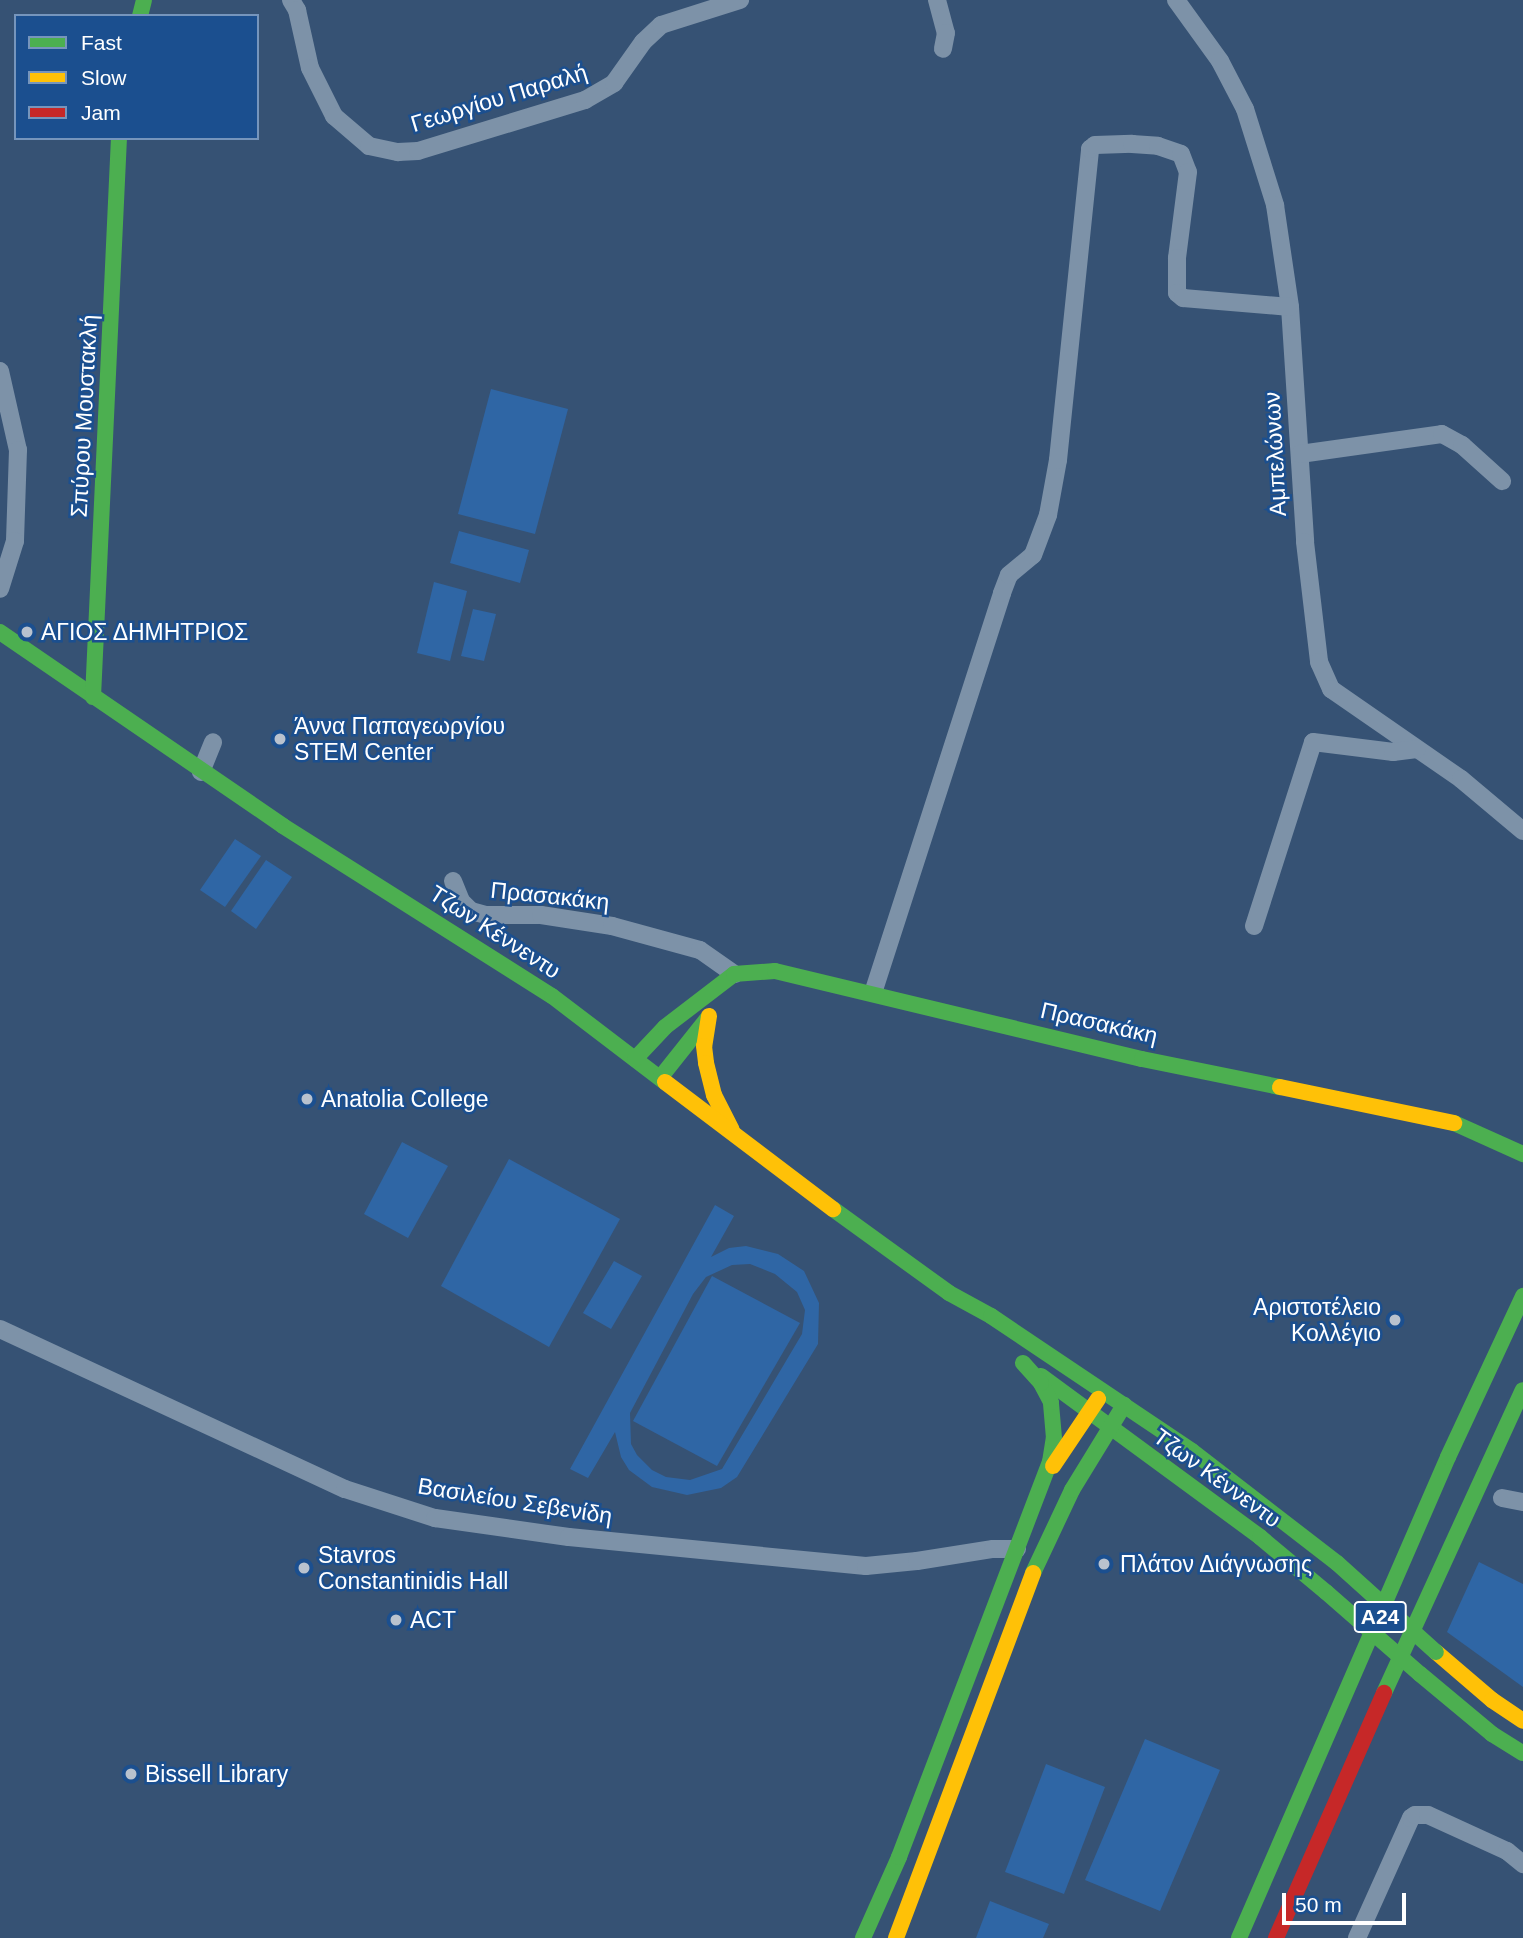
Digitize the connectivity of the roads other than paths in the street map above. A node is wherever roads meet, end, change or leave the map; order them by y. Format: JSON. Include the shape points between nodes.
{"nodes":[{"id":1,"x":290,"y":0,"type":"edge"},
{"id":2,"x":740,"y":0,"type":"edge"},
{"id":3,"x":937,"y":0,"type":"edge"},
{"id":4,"x":1176,"y":0,"type":"edge"},
{"id":5,"x":943,"y":49,"type":"dead end"},
{"id":6,"x":119,"y":140,"type":"edge"},
{"id":7,"x":1290,"y":307,"type":"junction"},
{"id":8,"x":0,"y":371,"type":"edge"},
{"id":9,"x":1300,"y":454,"type":"junction"},
{"id":10,"x":1502,"y":481,"type":"dead end"},
{"id":11,"x":5,"y":560,"type":"edge"},
{"id":12,"x":0,"y":589,"type":"edge"},
{"id":13,"x":0,"y":632,"type":"edge"},
{"id":14,"x":93,"y":696,"type":"junction"},
{"id":15,"x":213,"y":742,"type":"dead end"},
{"id":16,"x":1417,"y":749,"type":"junction"},
{"id":17,"x":201,"y":772,"type":"junction"},
{"id":18,"x":1523,"y":831,"type":"edge"},
{"id":19,"x":453,"y":881,"type":"dead end"},
{"id":20,"x":1254,"y":926,"type":"dead end"},
{"id":21,"x":728,"y":980,"type":"junction"},
{"id":22,"x":873,"y":993,"type":"junction"},
{"id":23,"x":709,"y":1016,"type":"junction"},
{"id":24,"x":635,"y":1059,"type":"junction"},
{"id":25,"x":660,"y":1079,"type":"junction"},
{"id":26,"x":1454,"y":1123,"type":"junction"},
{"id":27,"x":1506,"y":1129,"type":"dead end"},
{"id":28,"x":734,"y":1135,"type":"junction"},
{"id":29,"x":1523,"y":1154,"type":"edge"},
{"id":30,"x":949,"y":1293,"type":"junction"},
{"id":31,"x":1523,"y":1296,"type":"edge"},
{"id":32,"x":0,"y":1329,"type":"edge"},
{"id":33,"x":997,"y":1339,"type":"dead end"},
{"id":34,"x":1523,"y":1390,"type":"edge"},
{"id":35,"x":1102,"y":1391,"type":"junction"},
{"id":36,"x":1124,"y":1405,"type":"junction"},
{"id":37,"x":1089,"y":1414,"type":"junction"},
{"id":38,"x":1109,"y":1428,"type":"junction"},
{"id":39,"x":1037,"y":1498,"type":"junction"},
{"id":40,"x":1502,"y":1498,"type":"dead end"},
{"id":41,"x":1523,"y":1502,"type":"edge"},
{"id":42,"x":1017,"y":1549,"type":"junction"},
{"id":43,"x":1523,"y":1721,"type":"edge"},
{"id":44,"x":1327,"y":1737,"type":"junction"},
{"id":45,"x":1523,"y":1753,"type":"edge"},
{"id":46,"x":1344,"y":1784,"type":"junction"},
{"id":47,"x":1523,"y":1864,"type":"edge"},
{"id":48,"x":1321,"y":1878,"type":"dead end"},
{"id":49,"x":863,"y":1938,"type":"edge"},
{"id":50,"x":896,"y":1938,"type":"edge"},
{"id":51,"x":1223,"y":1938,"type":"edge"},
{"id":52,"x":1239,"y":1938,"type":"edge"},
{"id":53,"x":1276,"y":1938,"type":"edge"},
{"id":54,"x":1356,"y":1938,"type":"edge"}],
"edges":[{"from":1,"to":2,"type":"street","name":"Γεωργίου Παραλή","via":[[297,10],[310,68],[334,116],[369,146],[398,152],[435,146],[585,100],[614,83],[661,25]]},
{"from":3,"to":5,"type":"street","via":[[946,33]]},
{"from":4,"to":7,"type":"street","name":"Αμπελώνων","via":[[1220,61],[1245,109],[1275,205]]},
{"from":6,"to":14,"type":"main road","name":"Σπύρου Μουστακλή"},
{"from":7,"to":9,"type":"street","name":"Αμπελώνων"},
{"from":7,"to":22,"type":"street","via":[[1182,298],[1177,293],[1177,258],[1188,173],[1181,154],[1132,144],[1090,149],[1058,460],[1048,515],[1033,555],[1009,575],[1002,593]]},
{"from":8,"to":11,"type":"street","via":[[18,450],[15,541]]},
{"from":9,"to":10,"type":"street","via":[[1442,434],[1462,445]]},
{"from":9,"to":16,"type":"street","name":"Αμπελώνων","via":[[1309,597],[1319,662],[1331,689]]},
{"from":11,"to":12,"type":"street"},
{"from":13,"to":14,"type":"main road","name":"Τζων Κέννεντυ"},
{"from":14,"to":17,"type":"main road","name":"Τζων Κέννεντυ"},
{"from":15,"to":17,"type":"street"},
{"from":16,"to":18,"type":"street","name":"Αμπελώνων"},
{"from":16,"to":20,"type":"street","via":[[1393,752],[1313,742]]},
{"from":17,"to":24,"type":"main road","name":"Τζων Κέννεντυ","via":[[490,954]]},
{"from":19,"to":21,"type":"street","name":"Πρασακάκη","via":[[471,911],[612,926],[700,950]]},
{"from":21,"to":22,"type":"main road","name":"Πρασακάκη","via":[[761,971]]},
{"from":21,"to":23,"type":"main road"},
{"from":21,"to":24,"type":"main road","via":[[665,1027]]},
{"from":22,"to":26,"type":"main road","name":"Πρασακάκη","via":[[1142,1059]]},
{"from":23,"to":25,"type":"main road"},
{"from":23,"to":28,"type":"main road","via":[[706,1063],[714,1095]]},
{"from":24,"to":25,"type":"main road","name":"Τζων Κέννεντυ"},
{"from":25,"to":28,"type":"main road","name":"Τζων Κέννεντυ"},
{"from":26,"to":27,"type":"main road"},
{"from":26,"to":29,"type":"main road"},
{"from":28,"to":30,"type":"main road","name":"Τζων Κέννεντυ"},
{"from":30,"to":33,"type":"main road","name":"Τζων Κέννεντυ"},
{"from":30,"to":35,"type":"main road","name":"Τζων Κέννεντυ"},
{"from":31,"to":44,"type":"main road","number":"Α24"},
{"from":32,"to":42,"type":"street","name":"Βασιλείου Σεβενίδη","via":[[345,1489],[435,1518],[866,1566]]},
{"from":34,"to":46,"type":"main road","number":"Α24"},
{"from":35,"to":36,"type":"main road","name":"Τζων Κέννεντυ"},
{"from":35,"to":37,"type":"main road"},
{"from":36,"to":38,"type":"main road"},
{"from":36,"to":43,"type":"main road","name":"Τζων Κέννεντυ","bridge":true,"via":[[1192,1451],[1337,1563],[1492,1700]]},
{"from":37,"to":38,"type":"main road","name":"Τζων Κέννεντυ"},
{"from":37,"to":39,"type":"main road"},
{"from":37,"to":39,"type":"main road","name":"Τζων Κέννεντυ","via":[[1018,1359],[1046,1392],[1053,1414],[1052,1454]]},
{"from":38,"to":45,"type":"main road","name":"Τζων Κέννεντυ","bridge":true,"via":[[1260,1537],[1492,1734]]},
{"from":38,"to":50,"type":"main road","via":[[1039,1557]]},
{"from":39,"to":42,"type":"main road"},
{"from":40,"to":41,"type":"street"},
{"from":42,"to":49,"type":"main road","via":[[899,1857]]},
{"from":44,"to":51,"type":"main road","via":[[1291,1798]]},
{"from":44,"to":52,"type":"main road","number":"Α24"},
{"from":46,"to":48,"type":"main road"},
{"from":46,"to":53,"type":"main road","number":"Α24"},
{"from":47,"to":54,"type":"street","via":[[1515,1854],[1428,1815],[1415,1815]]}]}
